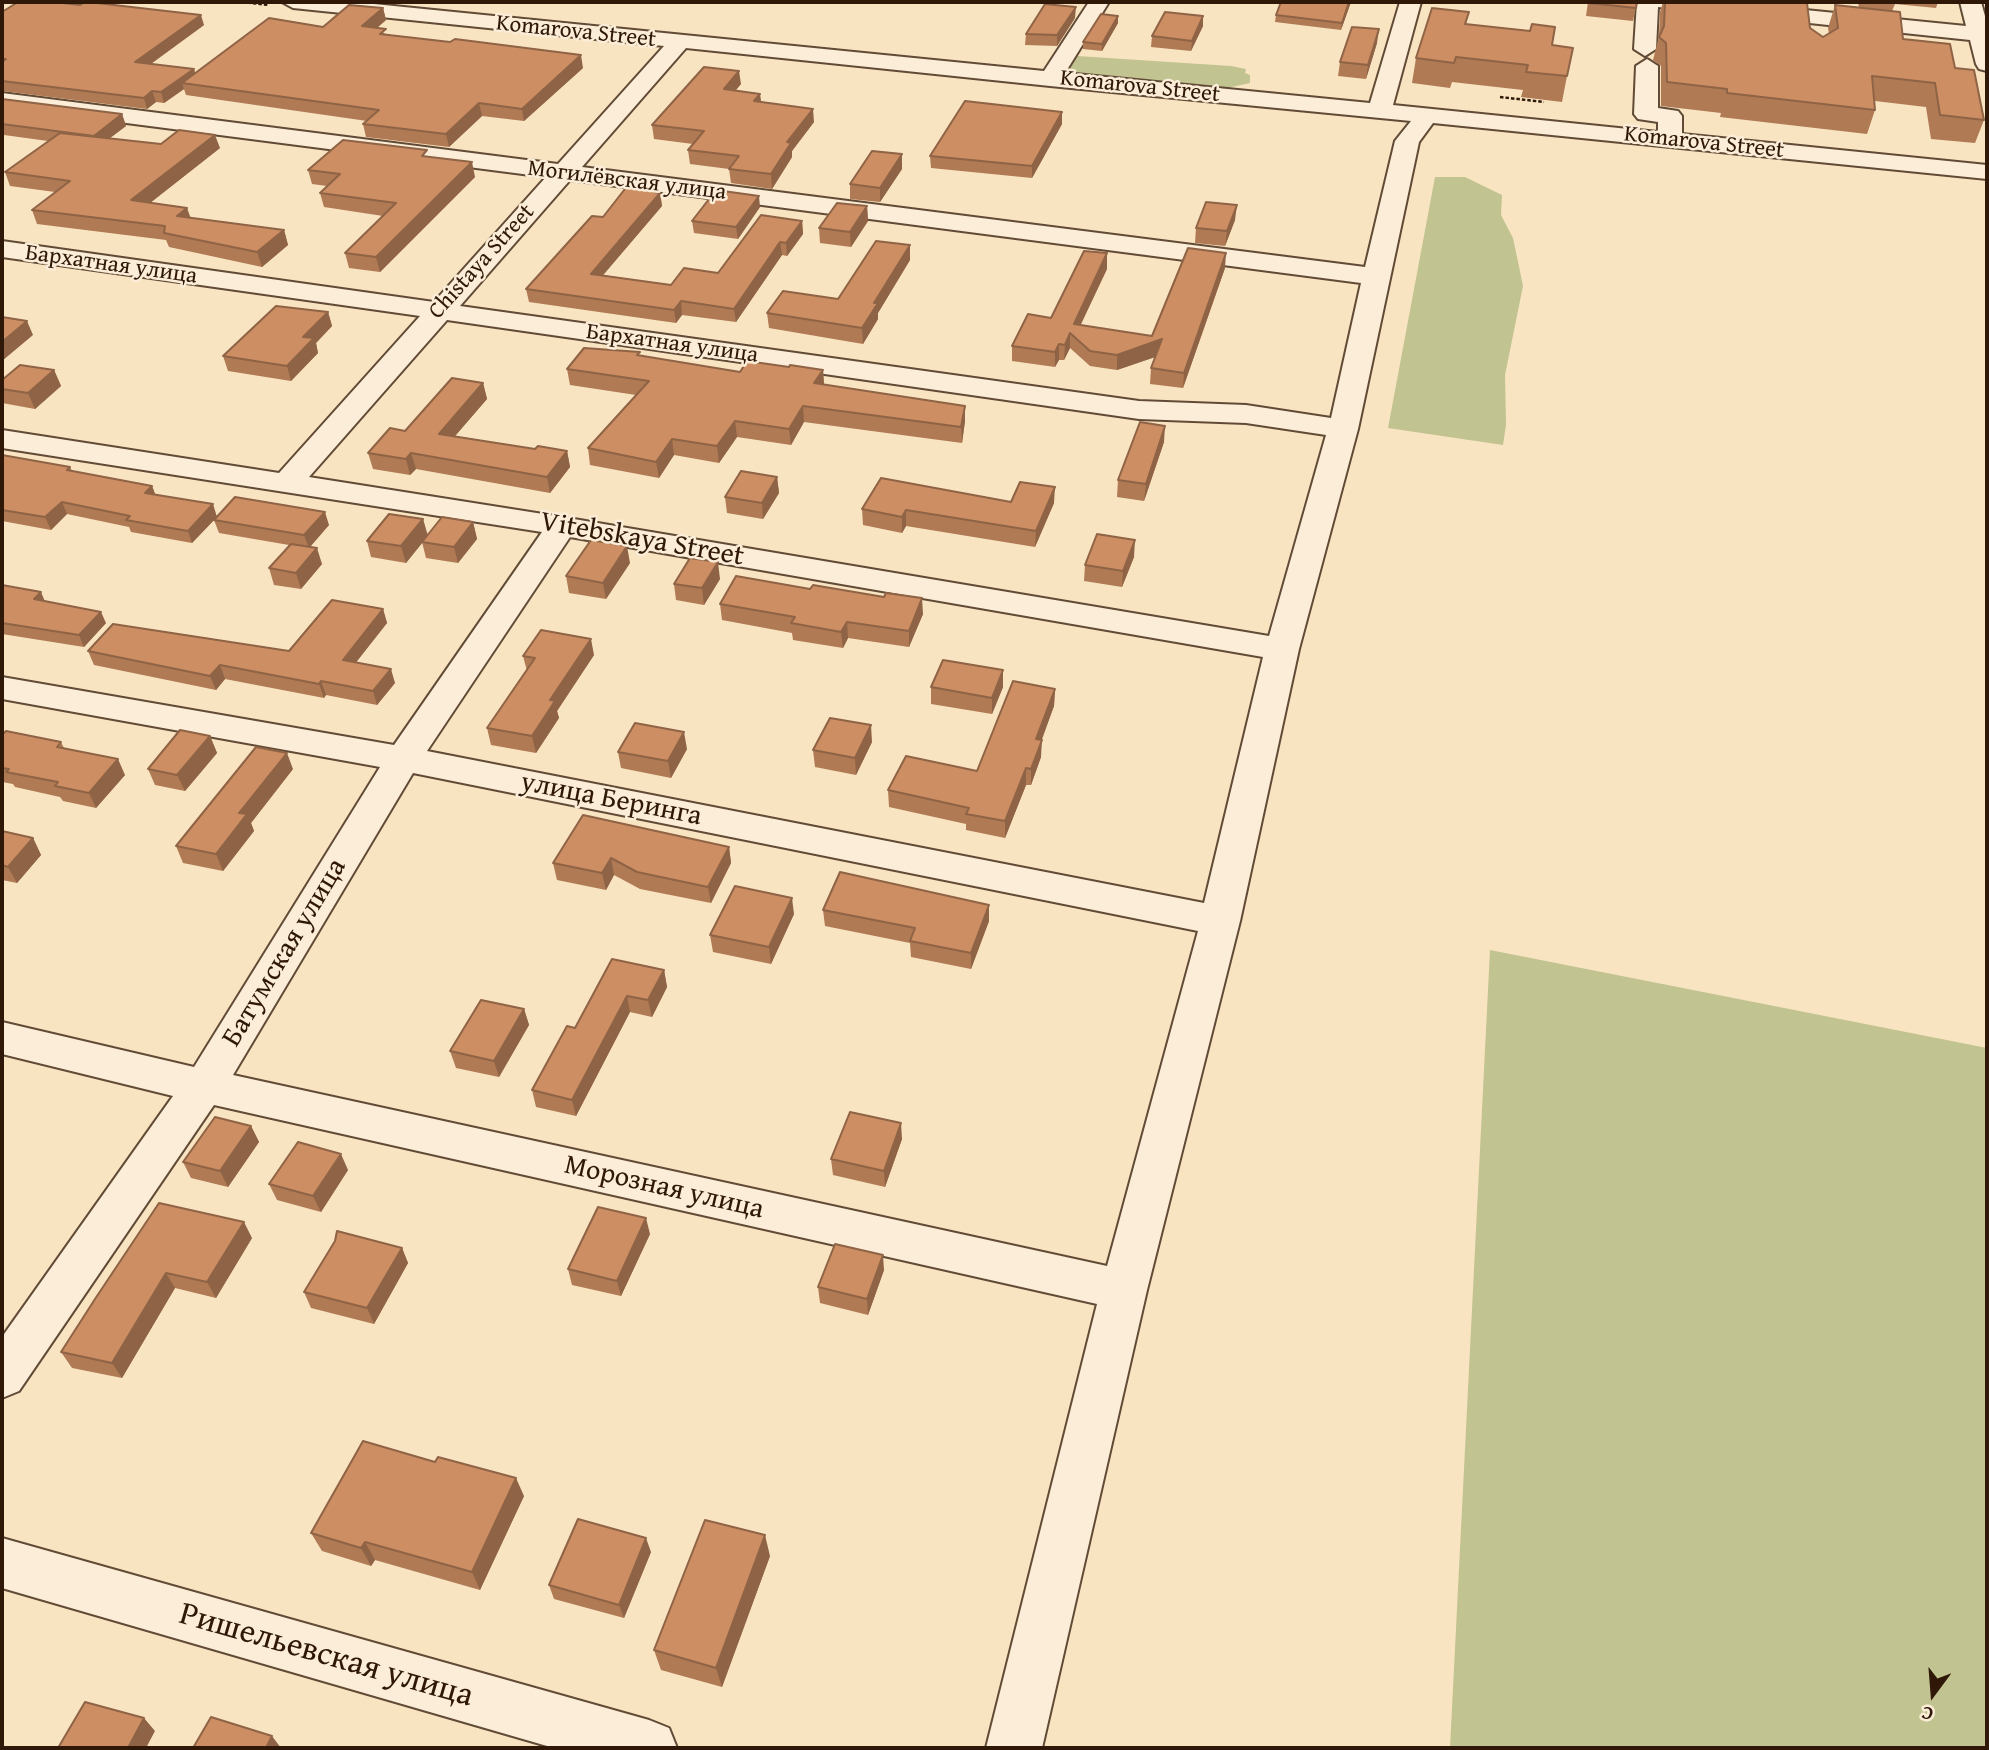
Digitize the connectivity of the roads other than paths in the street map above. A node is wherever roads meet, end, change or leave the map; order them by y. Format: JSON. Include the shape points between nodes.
{"nodes":[{"id":1,"x":293,"y":2,"type":"edge"},
{"id":2,"x":428,"y":2,"type":"edge"},
{"id":3,"x":1099,"y":2,"type":"edge"},
{"id":4,"x":1411,"y":2,"type":"edge"},
{"id":5,"x":1648,"y":2,"type":"edge"},
{"id":6,"x":1664,"y":2,"type":"edge"},
{"id":7,"x":1971,"y":2,"type":"edge"},
{"id":8,"x":409,"y":14,"type":"junction"},
{"id":9,"x":1813,"y":18,"type":"junction"},
{"id":10,"x":1979,"y":34,"type":"junction"},
{"id":11,"x":1816,"y":40,"type":"edge"},
{"id":12,"x":679,"y":43,"type":"junction"},
{"id":13,"x":1987,"y":64,"type":"edge"},
{"id":14,"x":1050,"y":79,"type":"junction"},
{"id":15,"x":2,"y":100,"type":"edge"},
{"id":16,"x":1380,"y":110,"type":"junction"},
{"id":17,"x":1428,"y":115,"type":"junction"},
{"id":18,"x":1890,"y":136,"type":"dead end"},
{"id":19,"x":1670,"y":139,"type":"junction"},
{"id":20,"x":1896,"y":163,"type":"junction"},
{"id":21,"x":562,"y":173,"type":"junction"},
{"id":22,"x":1987,"y":173,"type":"edge"},
{"id":23,"x":2,"y":249,"type":"edge"},
{"id":24,"x":1377,"y":277,"type":"junction"},
{"id":25,"x":438,"y":311,"type":"junction"},
{"id":26,"x":1343,"y":429,"type":"junction"},
{"id":27,"x":2,"y":439,"type":"edge"},
{"id":28,"x":287,"y":482,"type":"junction"},
{"id":29,"x":562,"y":526,"type":"junction"},
{"id":30,"x":1282,"y":649,"type":"junction"},
{"id":31,"x":2,"y":688,"type":"edge"},
{"id":32,"x":402,"y":759,"type":"junction"},
{"id":33,"x":1220,"y":921,"type":"junction"},
{"id":34,"x":2,"y":1038,"type":"edge"},
{"id":35,"x":204,"y":1086,"type":"junction"},
{"id":36,"x":1124,"y":1290,"type":"junction"},
{"id":37,"x":2,"y":1376,"type":"edge"},
{"id":38,"x":2,"y":1563,"type":"edge"},
{"id":39,"x":649,"y":1748,"type":"edge"},
{"id":40,"x":1014,"y":1748,"type":"edge"}],
"edges":[{"from":1,"to":8,"type":"street","name":"Komarova Street"},
{"from":2,"to":8,"type":"street"},
{"from":3,"to":14,"type":"street"},
{"from":4,"to":16,"type":"street"},
{"from":5,"to":19,"type":"street","via":[[1646,114],[1670,117]]},
{"from":6,"to":9,"type":"street"},
{"from":7,"to":10,"type":"street"},
{"from":8,"to":12,"type":"street","name":"Komarova Street"},
{"from":9,"to":10,"type":"street"},
{"from":9,"to":11,"type":"street"},
{"from":10,"to":13,"type":"street"},
{"from":12,"to":14,"type":"street","name":"Komarova Street"},
{"from":12,"to":21,"type":"street","name":"Chistaya Street"},
{"from":14,"to":16,"type":"street","name":"Komarova Street","via":[[1289,94]]},
{"from":15,"to":21,"type":"street","name":"Могилёвская улица"},
{"from":16,"to":17,"type":"street","name":"Komarova Street"},
{"from":17,"to":19,"type":"street","name":"Komarova Street","via":[[1500,111],[1622,123]]},
{"from":17,"to":24,"type":"street","via":[[1407,141]]},
{"from":18,"to":20,"type":"street"},
{"from":19,"to":20,"type":"street","name":"Komarova Street"},
{"from":20,"to":22,"type":"street","name":"Komarova Street"},
{"from":21,"to":24,"type":"street","name":"Могилёвская улица"},
{"from":21,"to":25,"type":"street","name":"Chistaya Street"},
{"from":23,"to":25,"type":"street","name":"Бархатная улица"},
{"from":24,"to":26,"type":"street"},
{"from":25,"to":26,"type":"street","name":"Бархатная улица","via":[[1139,410],[1247,414]]},
{"from":25,"to":28,"type":"street","name":"Chistaya Street"},
{"from":26,"to":30,"type":"street"},
{"from":27,"to":28,"type":"street","name":"Vitebskaya Street"},
{"from":28,"to":29,"type":"street","name":"Vitebskaya Street"},
{"from":29,"to":30,"type":"street","name":"Vitebskaya Street"},
{"from":29,"to":32,"type":"street","name":"Батумская улица"},
{"from":30,"to":33,"type":"street"},
{"from":31,"to":32,"type":"street","name":"улица Беринга"},
{"from":32,"to":33,"type":"street","name":"улица Беринга"},
{"from":32,"to":35,"type":"street","name":"Батумская улица"},
{"from":33,"to":36,"type":"street"},
{"from":34,"to":35,"type":"street","name":"Морозная улица"},
{"from":35,"to":36,"type":"street","name":"Морозная улица"},
{"from":35,"to":37,"type":"street","name":"Батумская улица"},
{"from":36,"to":40,"type":"street"},
{"from":38,"to":39,"type":"street","name":"Ришельевская улица"}]}
